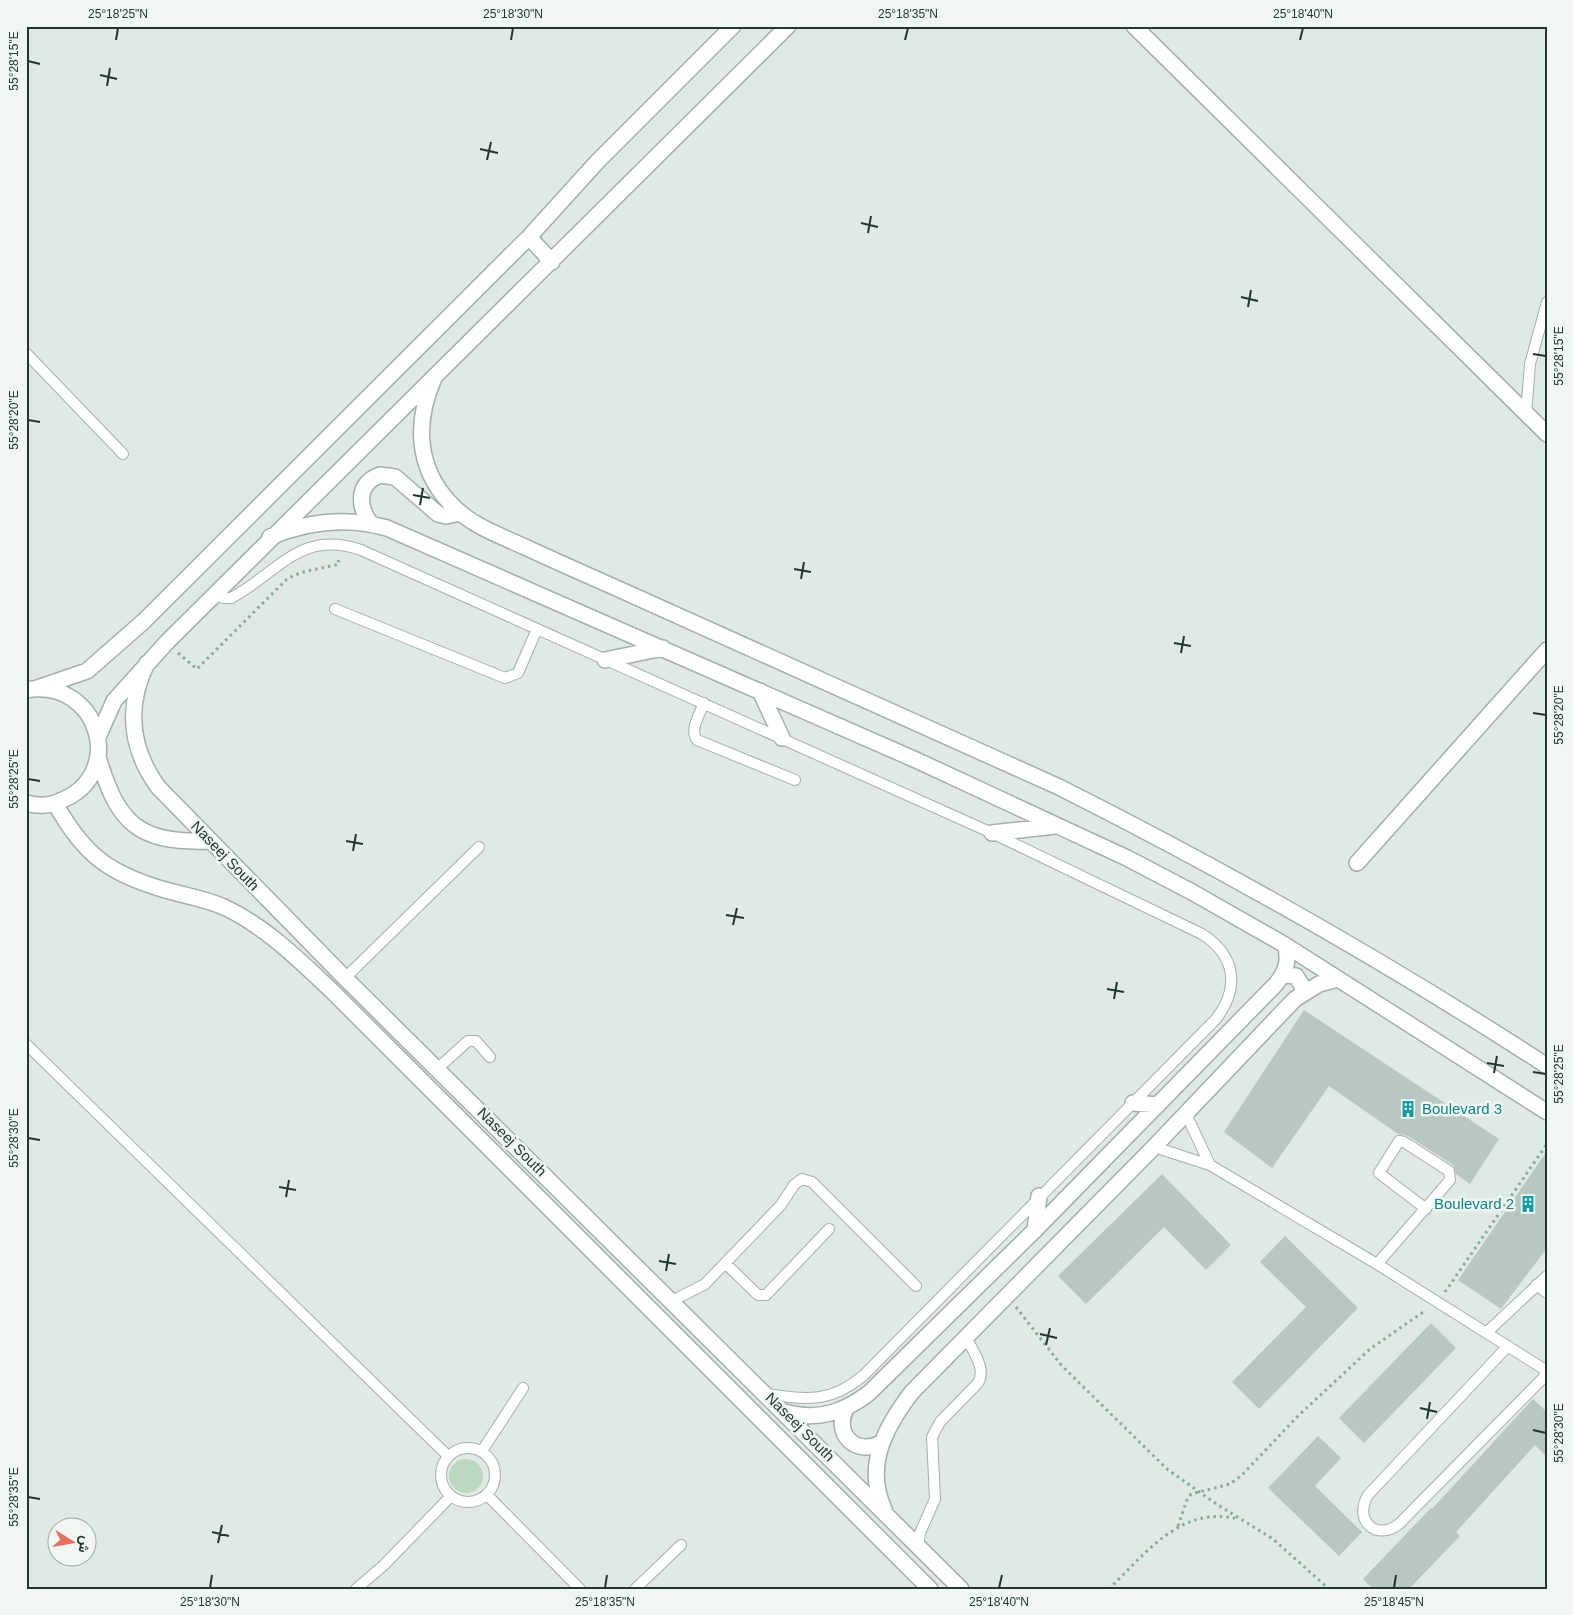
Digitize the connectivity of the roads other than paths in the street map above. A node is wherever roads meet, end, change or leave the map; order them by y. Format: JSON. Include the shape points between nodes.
{"nodes":[{"id":1,"x":733,"y":26,"type":"edge"},
{"id":2,"x":788,"y":26,"type":"edge"},
{"id":3,"x":1134,"y":26,"type":"edge"},
{"id":4,"x":529,"y":238,"type":"junction"},
{"id":5,"x":552,"y":262,"type":"junction"},
{"id":6,"x":1547,"y":302,"type":"edge"},
{"id":7,"x":26,"y":353,"type":"edge"},
{"id":8,"x":434,"y":378,"type":"junction"},
{"id":9,"x":1526,"y":414,"type":"junction"},
{"id":10,"x":1547,"y":434,"type":"edge"},
{"id":11,"x":123,"y":454,"type":"dead end"},
{"id":12,"x":460,"y":513,"type":"junction"},
{"id":13,"x":371,"y":524,"type":"junction"},
{"id":14,"x":270,"y":538,"type":"junction"},
{"id":15,"x":215,"y":594,"type":"junction"},
{"id":16,"x":335,"y":609,"type":"dead end"},
{"id":17,"x":537,"y":629,"type":"junction"},
{"id":18,"x":663,"y":648,"type":"junction"},
{"id":19,"x":1547,"y":650,"type":"edge"},
{"id":20,"x":605,"y":660,"type":"junction"},
{"id":21,"x":147,"y":663,"type":"junction"},
{"id":22,"x":32,"y":689,"type":"edge"},
{"id":23,"x":760,"y":691,"type":"junction"},
{"id":24,"x":704,"y":703,"type":"junction"},
{"id":25,"x":98,"y":737,"type":"junction"},
{"id":26,"x":782,"y":738,"type":"junction"},
{"id":27,"x":98,"y":757,"type":"junction"},
{"id":28,"x":795,"y":780,"type":"dead end"},
{"id":29,"x":26,"y":803,"type":"edge"},
{"id":30,"x":55,"y":803,"type":"junction"},
{"id":31,"x":1057,"y":826,"type":"junction"},
{"id":32,"x":992,"y":833,"type":"junction"},
{"id":33,"x":208,"y":841,"type":"junction"},
{"id":34,"x":479,"y":847,"type":"dead end"},
{"id":35,"x":1357,"y":863,"type":"dead end"},
{"id":36,"x":1285,"y":945,"type":"junction"},
{"id":37,"x":1284,"y":975,"type":"junction"},
{"id":38,"x":346,"y":978,"type":"junction"},
{"id":39,"x":1338,"y":979,"type":"junction"},
{"id":40,"x":1302,"y":993,"type":"junction"},
{"id":41,"x":26,"y":1044,"type":"edge"},
{"id":42,"x":490,"y":1057,"type":"dead end"},
{"id":43,"x":1547,"y":1066,"type":"edge"},
{"id":44,"x":437,"y":1069,"type":"junction"},
{"id":45,"x":1134,"y":1103,"type":"junction"},
{"id":46,"x":1158,"y":1105,"type":"junction"},
{"id":47,"x":1547,"y":1112,"type":"edge"},
{"id":48,"x":1186,"y":1114,"type":"junction"},
{"id":49,"x":1154,"y":1148,"type":"junction"},
{"id":50,"x":1210,"y":1165,"type":"junction"},
{"id":51,"x":1039,"y":1196,"type":"junction"},
{"id":52,"x":1426,"y":1209,"type":"junction"},
{"id":53,"x":829,"y":1229,"type":"dead end"},
{"id":54,"x":1035,"y":1230,"type":"junction"},
{"id":55,"x":725,"y":1263,"type":"junction"},
{"id":56,"x":1378,"y":1264,"type":"junction"},
{"id":57,"x":1547,"y":1276,"type":"edge"},
{"id":58,"x":1536,"y":1285,"type":"junction"},
{"id":59,"x":916,"y":1286,"type":"dead end"},
{"id":60,"x":1547,"y":1293,"type":"edge"},
{"id":61,"x":672,"y":1301,"type":"junction"},
{"id":62,"x":1487,"y":1332,"type":"junction"},
{"id":63,"x":966,"y":1337,"type":"junction"},
{"id":64,"x":1508,"y":1346,"type":"junction"},
{"id":65,"x":1547,"y":1372,"type":"edge"},
{"id":66,"x":523,"y":1388,"type":"dead end"},
{"id":67,"x":767,"y":1394,"type":"junction"},
{"id":68,"x":847,"y":1407,"type":"junction"},
{"id":69,"x":784,"y":1412,"type":"junction"},
{"id":70,"x":881,"y":1443,"type":"junction"},
{"id":71,"x":482,"y":1451,"type":"junction"},
{"id":72,"x":448,"y":1456,"type":"junction"},
{"id":73,"x":487,"y":1494,"type":"junction"},
{"id":74,"x":451,"y":1496,"type":"junction"},
{"id":75,"x":887,"y":1515,"type":"junction"},
{"id":76,"x":682,"y":1545,"type":"dead end"},
{"id":77,"x":918,"y":1547,"type":"junction"},
{"id":78,"x":356,"y":1589,"type":"edge"},
{"id":79,"x":580,"y":1589,"type":"edge"},
{"id":80,"x":635,"y":1589,"type":"edge"},
{"id":81,"x":930,"y":1589,"type":"edge"},
{"id":82,"x":962,"y":1589,"type":"edge"}],
"edges":[{"from":1,"to":4,"type":"street","via":[[597,162]]},
{"from":2,"to":5,"type":"street"},
{"from":3,"to":9,"type":"street"},
{"from":4,"to":5,"type":"street"},
{"from":4,"to":22,"type":"street","via":[[98,663],[74,677]]},
{"from":5,"to":8,"type":"street"},
{"from":6,"to":9,"type":"lane","via":[[1530,364]]},
{"from":7,"to":11,"type":"lane"},
{"from":8,"to":12,"type":"street","via":[[422,416],[422,451],[432,479]]},
{"from":8,"to":14,"type":"street"},
{"from":9,"to":10,"type":"street"},
{"from":12,"to":13,"type":"street","via":[[438,514],[395,478],[380,475],[366,483],[361,497],[362,511]]},
{"from":12,"to":43,"type":"street","via":[[483,528],[1118,816],[1408,978]]},
{"from":13,"to":14,"type":"street","via":[[322,522]]},
{"from":13,"to":18,"type":"street"},
{"from":14,"to":15,"type":"street"},
{"from":15,"to":17,"type":"lane","via":[[231,598],[296,552],[316,545],[338,544],[361,550]]},
{"from":15,"to":21,"type":"street"},
{"from":16,"to":17,"type":"lane","via":[[505,678],[518,673]]},
{"from":17,"to":20,"type":"lane"},
{"from":18,"to":20,"type":"street"},
{"from":18,"to":23,"type":"street"},
{"from":19,"to":35,"type":"street"},
{"from":20,"to":24,"type":"lane"},
{"from":21,"to":25,"type":"street","via":[[114,701]]},
{"from":21,"to":33,"type":"street","name":"Naseej South","via":[[136,688],[133,714],[140,754],[158,787]]},
{"from":22,"to":25,"type":"street","via":[[50,688],[72,697],[90,714]]},
{"from":23,"to":26,"type":"street"},
{"from":23,"to":31,"type":"street"},
{"from":24,"to":26,"type":"lane"},
{"from":24,"to":28,"type":"lane","via":[[694,727],[698,740]]},
{"from":25,"to":27,"type":"street"},
{"from":26,"to":32,"type":"lane"},
{"from":27,"to":30,"type":"street","via":[[83,786],[68,799]]},
{"from":27,"to":33,"type":"street","via":[[112,798],[134,825],[166,838]]},
{"from":29,"to":30,"type":"street"},
{"from":30,"to":81,"type":"street","via":[[73,834],[98,860],[126,876],[224,908],[289,951]]},
{"from":31,"to":32,"type":"street"},
{"from":31,"to":36,"type":"street","via":[[1127,858]]},
{"from":32,"to":45,"type":"lane","via":[[1202,934],[1218,946],[1229,963],[1232,984],[1221,1012]]},
{"from":33,"to":38,"type":"street","name":"Naseej South"},
{"from":34,"to":38,"type":"lane"},
{"from":36,"to":37,"type":"street","via":[[1288,960]]},
{"from":36,"to":39,"type":"street"},
{"from":37,"to":40,"type":"street","via":[[1296,976],[1303,987]]},
{"from":37,"to":46,"type":"street"},
{"from":38,"to":44,"type":"street","name":"Naseej South"},
{"from":39,"to":40,"type":"street"},
{"from":39,"to":47,"type":"street"},
{"from":40,"to":48,"type":"street"},
{"from":41,"to":72,"type":"lane"},
{"from":42,"to":44,"type":"lane","via":[[480,1044],[468,1041]]},
{"from":44,"to":61,"type":"street","name":"Naseej South"},
{"from":45,"to":46,"type":"street"},
{"from":45,"to":51,"type":"lane"},
{"from":46,"to":54,"type":"street"},
{"from":48,"to":49,"type":"street"},
{"from":48,"to":50,"type":"lane"},
{"from":49,"to":50,"type":"lane"},
{"from":49,"to":63,"type":"street"},
{"from":50,"to":56,"type":"lane"},
{"from":51,"to":54,"type":"street"},
{"from":51,"to":67,"type":"lane","via":[[855,1382],[836,1394],[814,1399]]},
{"from":52,"to":52,"type":"lane","via":[[1450,1180],[1449,1171],[1399,1141],[1379,1173]]},
{"from":52,"to":56,"type":"lane"},
{"from":53,"to":55,"type":"lane","via":[[766,1295],[758,1295]]},
{"from":54,"to":68,"type":"street","via":[[874,1389]]},
{"from":55,"to":59,"type":"lane","via":[[781,1205],[798,1180],[806,1179]]},
{"from":55,"to":61,"type":"lane","via":[[705,1284]]},
{"from":56,"to":62,"type":"lane"},
{"from":57,"to":58,"type":"lane"},
{"from":58,"to":60,"type":"lane"},
{"from":58,"to":62,"type":"lane"},
{"from":61,"to":67,"type":"street","name":"Naseej South"},
{"from":62,"to":64,"type":"lane"},
{"from":63,"to":70,"type":"street","via":[[912,1392],[897,1411]]},
{"from":63,"to":77,"type":"lane","via":[[982,1375],[940,1422],[932,1437],[935,1499],[920,1533]]},
{"from":64,"to":65,"type":"lane"},
{"from":64,"to":65,"type":"lane","via":[[1368,1495],[1362,1513],[1372,1529],[1392,1530],[1399,1524]]},
{"from":66,"to":71,"type":"lane"},
{"from":67,"to":69,"type":"street","name":"Naseej South"},
{"from":68,"to":69,"type":"street","via":[[814,1417]]},
{"from":68,"to":70,"type":"street","via":[[842,1420],[848,1440],[867,1448]]},
{"from":69,"to":75,"type":"street","name":"Naseej South"},
{"from":70,"to":75,"type":"street","via":[[876,1480]]},
{"from":71,"to":72,"type":"lane","via":[[468,1447]]},
{"from":71,"to":73,"type":"lane","via":[[489,1456],[496,1471]]},
{"from":72,"to":74,"type":"lane","via":[[441,1477]]},
{"from":73,"to":74,"type":"lane","via":[[481,1499],[466,1502]]},
{"from":73,"to":79,"type":"lane"},
{"from":74,"to":78,"type":"lane"},
{"from":75,"to":77,"type":"street","name":"Naseej South"},
{"from":76,"to":80,"type":"lane"},
{"from":77,"to":82,"type":"street","name":"Naseej South"}]}
